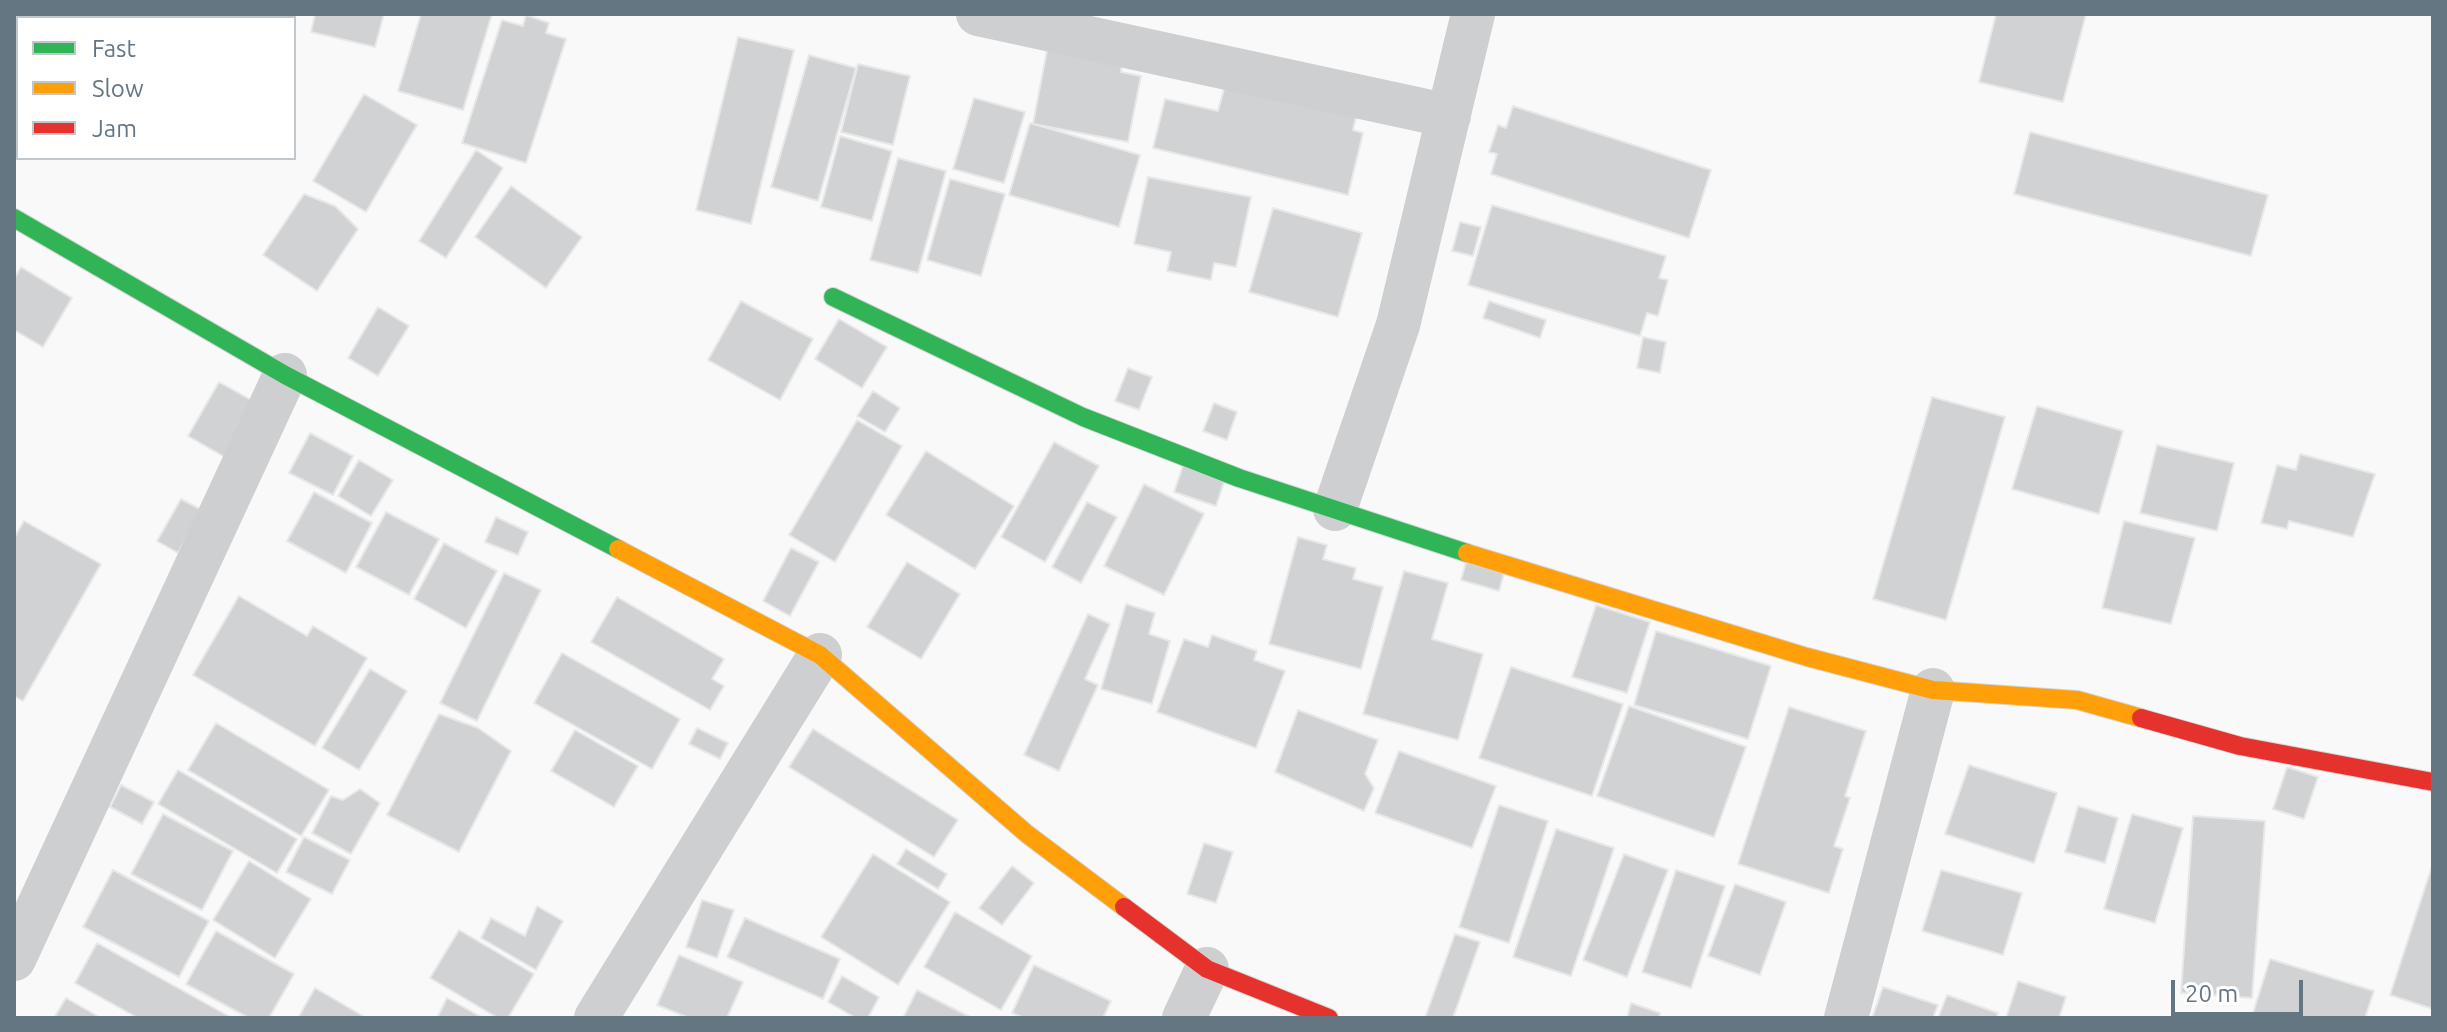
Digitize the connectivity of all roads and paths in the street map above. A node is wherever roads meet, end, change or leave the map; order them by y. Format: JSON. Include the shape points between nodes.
{"nodes":[{"id":1,"x":978,"y":14,"type":"edge"},
{"id":2,"x":1473,"y":14,"type":"edge"},
{"id":3,"x":1449,"y":116,"type":"junction"},
{"id":4,"x":14,"y":218,"type":"edge"},
{"id":5,"x":833,"y":297,"type":"dead end"},
{"id":6,"x":285,"y":375,"type":"junction"},
{"id":7,"x":1335,"y":509,"type":"junction"},
{"id":8,"x":820,"y":655,"type":"junction"},
{"id":9,"x":1933,"y":690,"type":"junction"},
{"id":10,"x":2433,"y":782,"type":"edge"},
{"id":11,"x":14,"y":959,"type":"edge"},
{"id":12,"x":1207,"y":969,"type":"junction"},
{"id":13,"x":596,"y":1018,"type":"edge"},
{"id":14,"x":1184,"y":1018,"type":"edge"},
{"id":15,"x":1329,"y":1018,"type":"edge"},
{"id":16,"x":1846,"y":1018,"type":"edge"}],
"edges":[{"from":1,"to":3,"type":"street"},
{"from":2,"to":3,"type":"street"},
{"from":3,"to":7,"type":"street","via":[[1398,325]]},
{"from":4,"to":6,"type":"street"},
{"from":5,"to":7,"type":"street","via":[[1083,417]]},
{"from":6,"to":8,"type":"street"},
{"from":6,"to":11,"type":"street"},
{"from":7,"to":9,"type":"street","via":[[1807,657]]},
{"from":8,"to":12,"type":"street","via":[[1027,834]]},
{"from":8,"to":13,"type":"street"},
{"from":9,"to":10,"type":"street","via":[[2077,700],[2240,746]]},
{"from":9,"to":16,"type":"street"},
{"from":12,"to":14,"type":"street"},
{"from":12,"to":15,"type":"street"}]}
